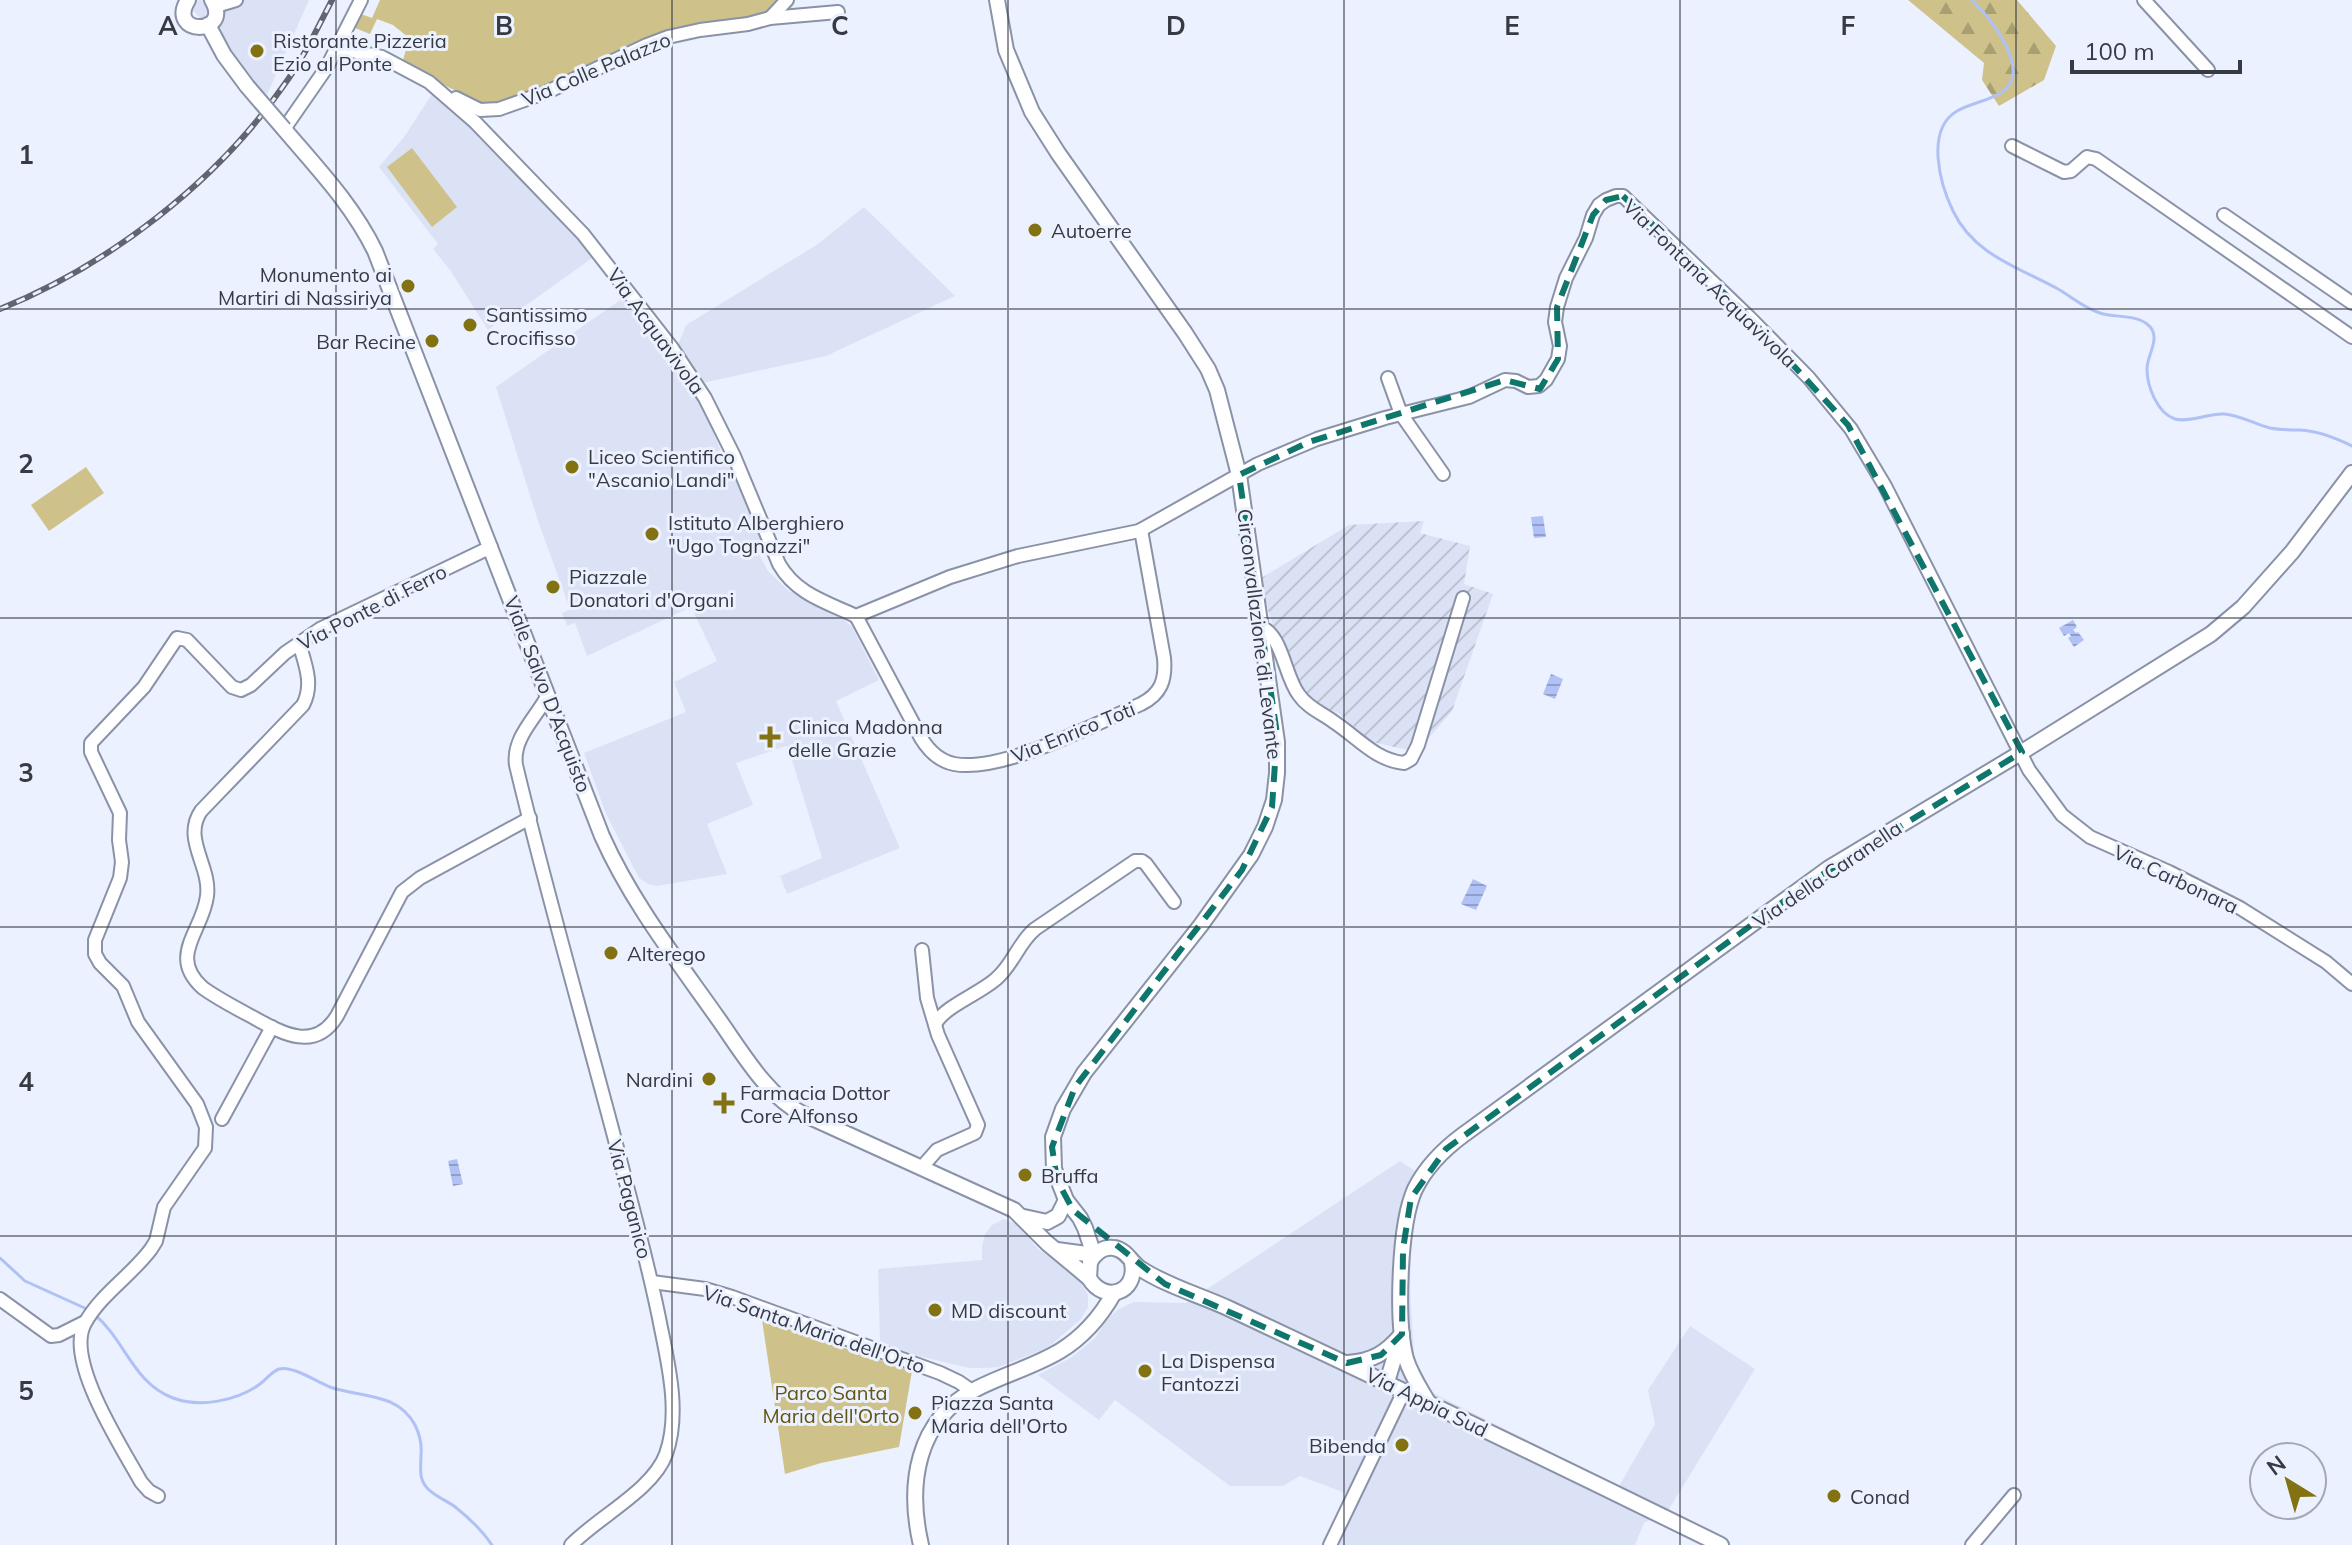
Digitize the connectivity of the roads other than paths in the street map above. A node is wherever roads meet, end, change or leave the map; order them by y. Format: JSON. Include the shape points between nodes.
{"nodes":[{"id":1,"x":188,"y":0,"type":"edge"},
{"id":2,"x":236,"y":0,"type":"edge"},
{"id":3,"x":361,"y":0,"type":"edge"},
{"id":4,"x":787,"y":0,"type":"edge"},
{"id":5,"x":997,"y":0,"type":"edge"},
{"id":6,"x":2144,"y":0,"type":"edge"},
{"id":7,"x":214,"y":3,"type":"edge"},
{"id":8,"x":838,"y":12,"type":"dead end"},
{"id":9,"x":770,"y":18,"type":"junction"},
{"id":10,"x":208,"y":25,"type":"junction"},
{"id":11,"x":338,"y":48,"type":"junction"},
{"id":12,"x":2208,"y":70,"type":"dead end"},
{"id":13,"x":429,"y":82,"type":"junction"},
{"id":14,"x":284,"y":129,"type":"junction"},
{"id":15,"x":2012,"y":146,"type":"dead end"},
{"id":16,"x":2224,"y":215,"type":"dead end"},
{"id":17,"x":2352,"y":303,"type":"edge"},
{"id":18,"x":2352,"y":337,"type":"edge"},
{"id":19,"x":1388,"y":378,"type":"dead end"},
{"id":20,"x":1401,"y":414,"type":"junction"},
{"id":21,"x":1443,"y":474,"type":"dead end"},
{"id":22,"x":1239,"y":475,"type":"junction"},
{"id":23,"x":2350,"y":475,"type":"edge"},
{"id":24,"x":1141,"y":530,"type":"junction"},
{"id":25,"x":491,"y":547,"type":"junction"},
{"id":26,"x":1463,"y":598,"type":"dead end"},
{"id":27,"x":856,"y":616,"type":"junction"},
{"id":28,"x":1259,"y":626,"type":"junction"},
{"id":29,"x":299,"y":643,"type":"junction"},
{"id":30,"x":548,"y":695,"type":"junction"},
{"id":31,"x":2022,"y":752,"type":"junction"},
{"id":32,"x":530,"y":818,"type":"junction"},
{"id":33,"x":1174,"y":902,"type":"dead end"},
{"id":34,"x":922,"y":950,"type":"dead end"},
{"id":35,"x":2352,"y":984,"type":"edge"},
{"id":36,"x":935,"y":1024,"type":"junction"},
{"id":37,"x":272,"y":1027,"type":"junction"},
{"id":38,"x":222,"y":1119,"type":"dead end"},
{"id":39,"x":922,"y":1167,"type":"junction"},
{"id":40,"x":1066,"y":1200,"type":"junction"},
{"id":41,"x":1024,"y":1217,"type":"junction"},
{"id":42,"x":1080,"y":1218,"type":"junction"},
{"id":43,"x":1115,"y":1248,"type":"junction"},
{"id":44,"x":1056,"y":1249,"type":"junction"},
{"id":45,"x":1094,"y":1255,"type":"junction"},
{"id":46,"x":1132,"y":1263,"type":"junction"},
{"id":47,"x":1091,"y":1281,"type":"junction"},
{"id":48,"x":652,"y":1282,"type":"junction"},
{"id":49,"x":1165,"y":1284,"type":"junction"},
{"id":50,"x":1128,"y":1285,"type":"junction"},
{"id":51,"x":1114,"y":1293,"type":"junction"},
{"id":52,"x":0,"y":1299,"type":"edge"},
{"id":53,"x":85,"y":1322,"type":"junction"},
{"id":54,"x":1085,"y":1331,"type":"junction"},
{"id":55,"x":1402,"y":1334,"type":"junction"},
{"id":56,"x":1347,"y":1363,"type":"junction"},
{"id":57,"x":1387,"y":1382,"type":"junction"},
{"id":58,"x":972,"y":1391,"type":"junction"},
{"id":59,"x":1404,"y":1391,"type":"junction"},
{"id":60,"x":1428,"y":1402,"type":"junction"},
{"id":61,"x":2014,"y":1495,"type":"dead end"},
{"id":62,"x":158,"y":1496,"type":"dead end"},
{"id":63,"x":571,"y":1545,"type":"edge"},
{"id":64,"x":921,"y":1545,"type":"edge"},
{"id":65,"x":1330,"y":1545,"type":"edge"},
{"id":66,"x":1721,"y":1545,"type":"edge"},
{"id":67,"x":1972,"y":1545,"type":"edge"}],
"edges":[{"from":1,"to":10,"type":"main road","name":"Viale Salvo D'Acquisto","via":[[183,12],[187,22]]},
{"from":2,"to":7,"type":"street"},
{"from":3,"to":11,"type":"street"},
{"from":4,"to":9,"type":"street"},
{"from":5,"to":22,"type":"main road","name":"Circonvallazione di Levante","via":[[1006,50],[1032,112],[1208,369]]},
{"from":6,"to":12,"type":"street"},
{"from":7,"to":10,"type":"main road","via":[[216,16]]},
{"from":8,"to":9,"type":"street","name":"Via Colle Palazzo"},
{"from":9,"to":13,"type":"street","name":"Via Colle Palazzo","via":[[662,39],[495,110],[473,107]]},
{"from":10,"to":14,"type":"main road","name":"Viale Salvo D'Acquisto","bridge":true,"via":[[224,55]]},
{"from":11,"to":13,"type":"street","name":"Via Acquavivola","via":[[382,57]]},
{"from":11,"to":14,"type":"street"},
{"from":13,"to":27,"type":"street","name":"Via Acquavivola","via":[[578,228],[672,348],[715,417],[790,580],[806,594]]},
{"from":14,"to":25,"type":"main road","name":"Viale Salvo D'Acquisto","via":[[341,195],[372,243]]},
{"from":15,"to":18,"type":"street","via":[[2064,172],[2087,157],[2096,159]]},
{"from":16,"to":17,"type":"street"},
{"from":19,"to":20,"type":"street"},
{"from":20,"to":21,"type":"street"},
{"from":20,"to":22,"type":"street","name":"Via Fontana Acquavivola","via":[[1301,445]]},
{"from":20,"to":31,"type":"street","name":"Via Fontana Acquavivola","via":[[1472,396],[1505,380],[1534,388],[1544,383],[1560,350],[1557,307],[1595,211],[1609,198],[1627,198],[1809,378],[1848,425],[1885,486]]},
{"from":22,"to":24,"type":"street"},
{"from":22,"to":28,"type":"main road","name":"Circonvallazione di Levante"},
{"from":23,"to":31,"type":"main road","name":"Via della Caranella","via":[[2299,544],[2225,624]]},
{"from":24,"to":27,"type":"street","via":[[996,562]]},
{"from":24,"to":27,"type":"street","name":"Via Enrico Toti","via":[[1164,658],[1159,690],[1141,704],[1010,759],[963,765],[935,755]]},
{"from":25,"to":29,"type":"street","name":"Via Ponte di Ferro"},
{"from":25,"to":30,"type":"main road","name":"Viale Salvo D'Acquisto"},
{"from":26,"to":28,"type":"street","via":[[1418,745],[1404,763],[1370,750],[1303,701],[1275,639]]},
{"from":28,"to":40,"type":"main road","name":"Circonvallazione di Levante","via":[[1277,742],[1277,781],[1268,820],[1236,879],[1084,1073],[1063,1109],[1052,1147]]},
{"from":29,"to":37,"type":"street","via":[[309,682],[303,705],[201,811],[194,829],[208,894],[188,947],[190,972],[209,993]]},
{"from":29,"to":53,"type":"street","name":"Via Ponte di Ferro","via":[[241,690],[187,640],[177,638],[144,687],[91,743],[120,813],[122,862],[96,936],[95,954],[123,986],[138,1022],[200,1109],[207,1134],[203,1151],[164,1207],[151,1249]]},
{"from":30,"to":32,"type":"street","name":"Via Paganico","via":[[515,751]]},
{"from":30,"to":39,"type":"main road","name":"Viale Salvo D'Acquisto","via":[[619,868],[663,941],[765,1082],[796,1110]]},
{"from":31,"to":35,"type":"street","name":"Via Carbonara","via":[[2044,793],[2081,832],[2240,908]]},
{"from":31,"to":55,"type":"main road","name":"Via della Caranella","via":[[1816,877],[1446,1149],[1411,1198],[1403,1249]]},
{"from":32,"to":37,"type":"street","via":[[406,889],[325,1031],[298,1037]]},
{"from":32,"to":48,"type":"street","name":"Via Paganico"},
{"from":33,"to":36,"type":"street","via":[[1146,864],[1133,862],[1035,929],[997,978]]},
{"from":34,"to":36,"type":"street"},
{"from":36,"to":39,"type":"street","via":[[981,1128],[937,1150]]},
{"from":37,"to":38,"type":"street"},
{"from":39,"to":41,"type":"main road","name":"Viale Salvo D'Acquisto"},
{"from":40,"to":41,"type":"main road","via":[[1058,1216],[1047,1222]]},
{"from":40,"to":42,"type":"main road","name":"Circonvallazione di Levante"},
{"from":41,"to":44,"type":"main road","name":"Viale Salvo D'Acquisto"},
{"from":42,"to":43,"type":"main road"},
{"from":42,"to":45,"type":"main road","name":"Circonvallazione di Levante"},
{"from":43,"to":45,"type":"main road"},
{"from":43,"to":46,"type":"main road"},
{"from":44,"to":45,"type":"main road"},
{"from":44,"to":47,"type":"main road","name":"Viale Salvo D'Acquisto"},
{"from":45,"to":47,"type":"main road","via":[[1088,1270]]},
{"from":46,"to":49,"type":"main road","name":"Via Appia Sud"},
{"from":46,"to":50,"type":"main road"},
{"from":47,"to":51,"type":"main road","via":[[1099,1290]]},
{"from":47,"to":54,"type":"main road","via":[[1094,1305]]},
{"from":48,"to":58,"type":"street","name":"Via Santa Maria dell'Orto","via":[[738,1298],[940,1373]]},
{"from":48,"to":63,"type":"street","name":"Via Paganico","via":[[669,1378],[668,1448],[643,1486]]},
{"from":49,"to":50,"type":"main road"},
{"from":49,"to":56,"type":"main road","name":"Via Appia Sud","via":[[1201,1295]]},
{"from":50,"to":51,"type":"main road"},
{"from":51,"to":54,"type":"main road"},
{"from":52,"to":53,"type":"street","via":[[51,1336]]},
{"from":53,"to":62,"type":"street","via":[[82,1347],[89,1384],[141,1482]]},
{"from":54,"to":58,"type":"main road","via":[[1043,1360]]},
{"from":55,"to":56,"type":"main road","via":[[1381,1355]]},
{"from":55,"to":57,"type":"main road","name":"Via della Caranella"},
{"from":55,"to":60,"type":"main road","name":"Via della Caranella","via":[[1410,1371]]},
{"from":56,"to":57,"type":"main road","name":"Via Appia Sud"},
{"from":57,"to":59,"type":"main road","name":"Via Appia Sud"},
{"from":58,"to":64,"type":"main road","via":[[932,1426],[924,1445],[916,1487]]},
{"from":59,"to":60,"type":"main road","name":"Via Appia Sud"},
{"from":59,"to":65,"type":"street"},
{"from":60,"to":66,"type":"main road","name":"Via Appia Sud"},
{"from":61,"to":67,"type":"street"}]}
